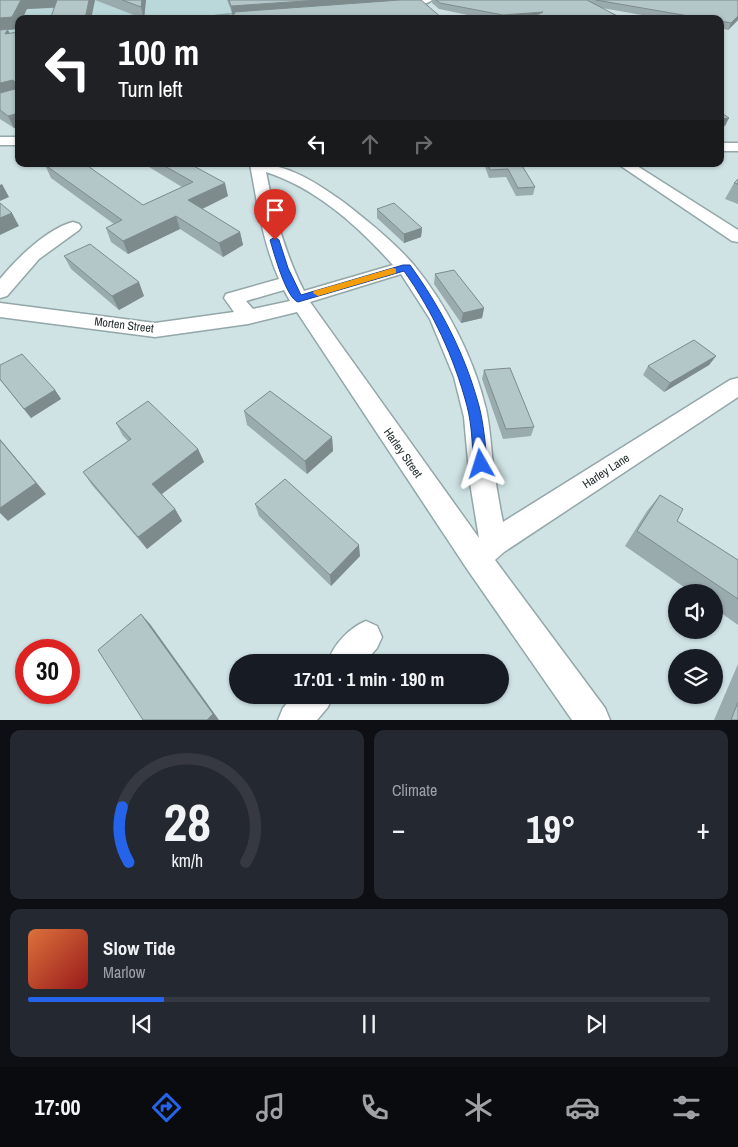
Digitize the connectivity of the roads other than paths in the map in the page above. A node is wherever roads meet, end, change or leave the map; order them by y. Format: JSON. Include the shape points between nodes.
{"nodes":[{"id":1,"x":427,"y":3,"type":"edge"},
{"id":2,"x":386,"y":6,"type":"edge"},
{"id":3,"x":0,"y":141,"type":"edge"},
{"id":4,"x":15,"y":142,"type":"edge"},
{"id":5,"x":724,"y":147,"type":"edge"},
{"id":6,"x":738,"y":147,"type":"edge"},
{"id":7,"x":258,"y":167,"type":"edge"},
{"id":8,"x":265,"y":167,"type":"edge"},
{"id":9,"x":630,"y":167,"type":"edge"},
{"id":10,"x":73,"y":228,"type":"dead end"},
{"id":11,"x":738,"y":237,"type":"edge"},
{"id":12,"x":406,"y":267,"type":"junction"},
{"id":13,"x":0,"y":292,"type":"edge"},
{"id":14,"x":297,"y":295,"type":"junction"},
{"id":15,"x":0,"y":310,"type":"edge"},
{"id":16,"x":738,"y":386,"type":"edge"},
{"id":17,"x":485,"y":551,"type":"junction"},
{"id":18,"x":366,"y":637,"type":"dead end"},
{"id":19,"x":351,"y":654,"type":"edge"},
{"id":20,"x":308,"y":704,"type":"edge"},
{"id":21,"x":295,"y":720,"type":"edge"},
{"id":22,"x":593,"y":720,"type":"edge"}],
"edges":[{"from":1,"to":2,"type":"street"},
{"from":3,"to":4,"type":"street"},
{"from":5,"to":6,"type":"street"},
{"from":7,"to":14,"type":"street","name":"Harley Street","via":[[266,211],[283,268]]},
{"from":8,"to":12,"type":"street","via":[[290,176],[355,217]]},
{"from":9,"to":11,"type":"street"},
{"from":10,"to":13,"type":"street","via":[[48,242]]},
{"from":12,"to":14,"type":"street","name":"Morten Street"},
{"from":12,"to":17,"type":"street","via":[[447,334],[474,408],[483,482]]},
{"from":14,"to":15,"type":"street","name":"Morten Street","via":[[248,317],[155,330]]},
{"from":14,"to":17,"type":"street","name":"Harley Street","via":[[357,387]]},
{"from":16,"to":17,"type":"street","name":"Harley Lane"},
{"from":17,"to":22,"type":"street","name":"Harley Street"},
{"from":18,"to":19,"type":"street"},
{"from":20,"to":21,"type":"street"}]}
